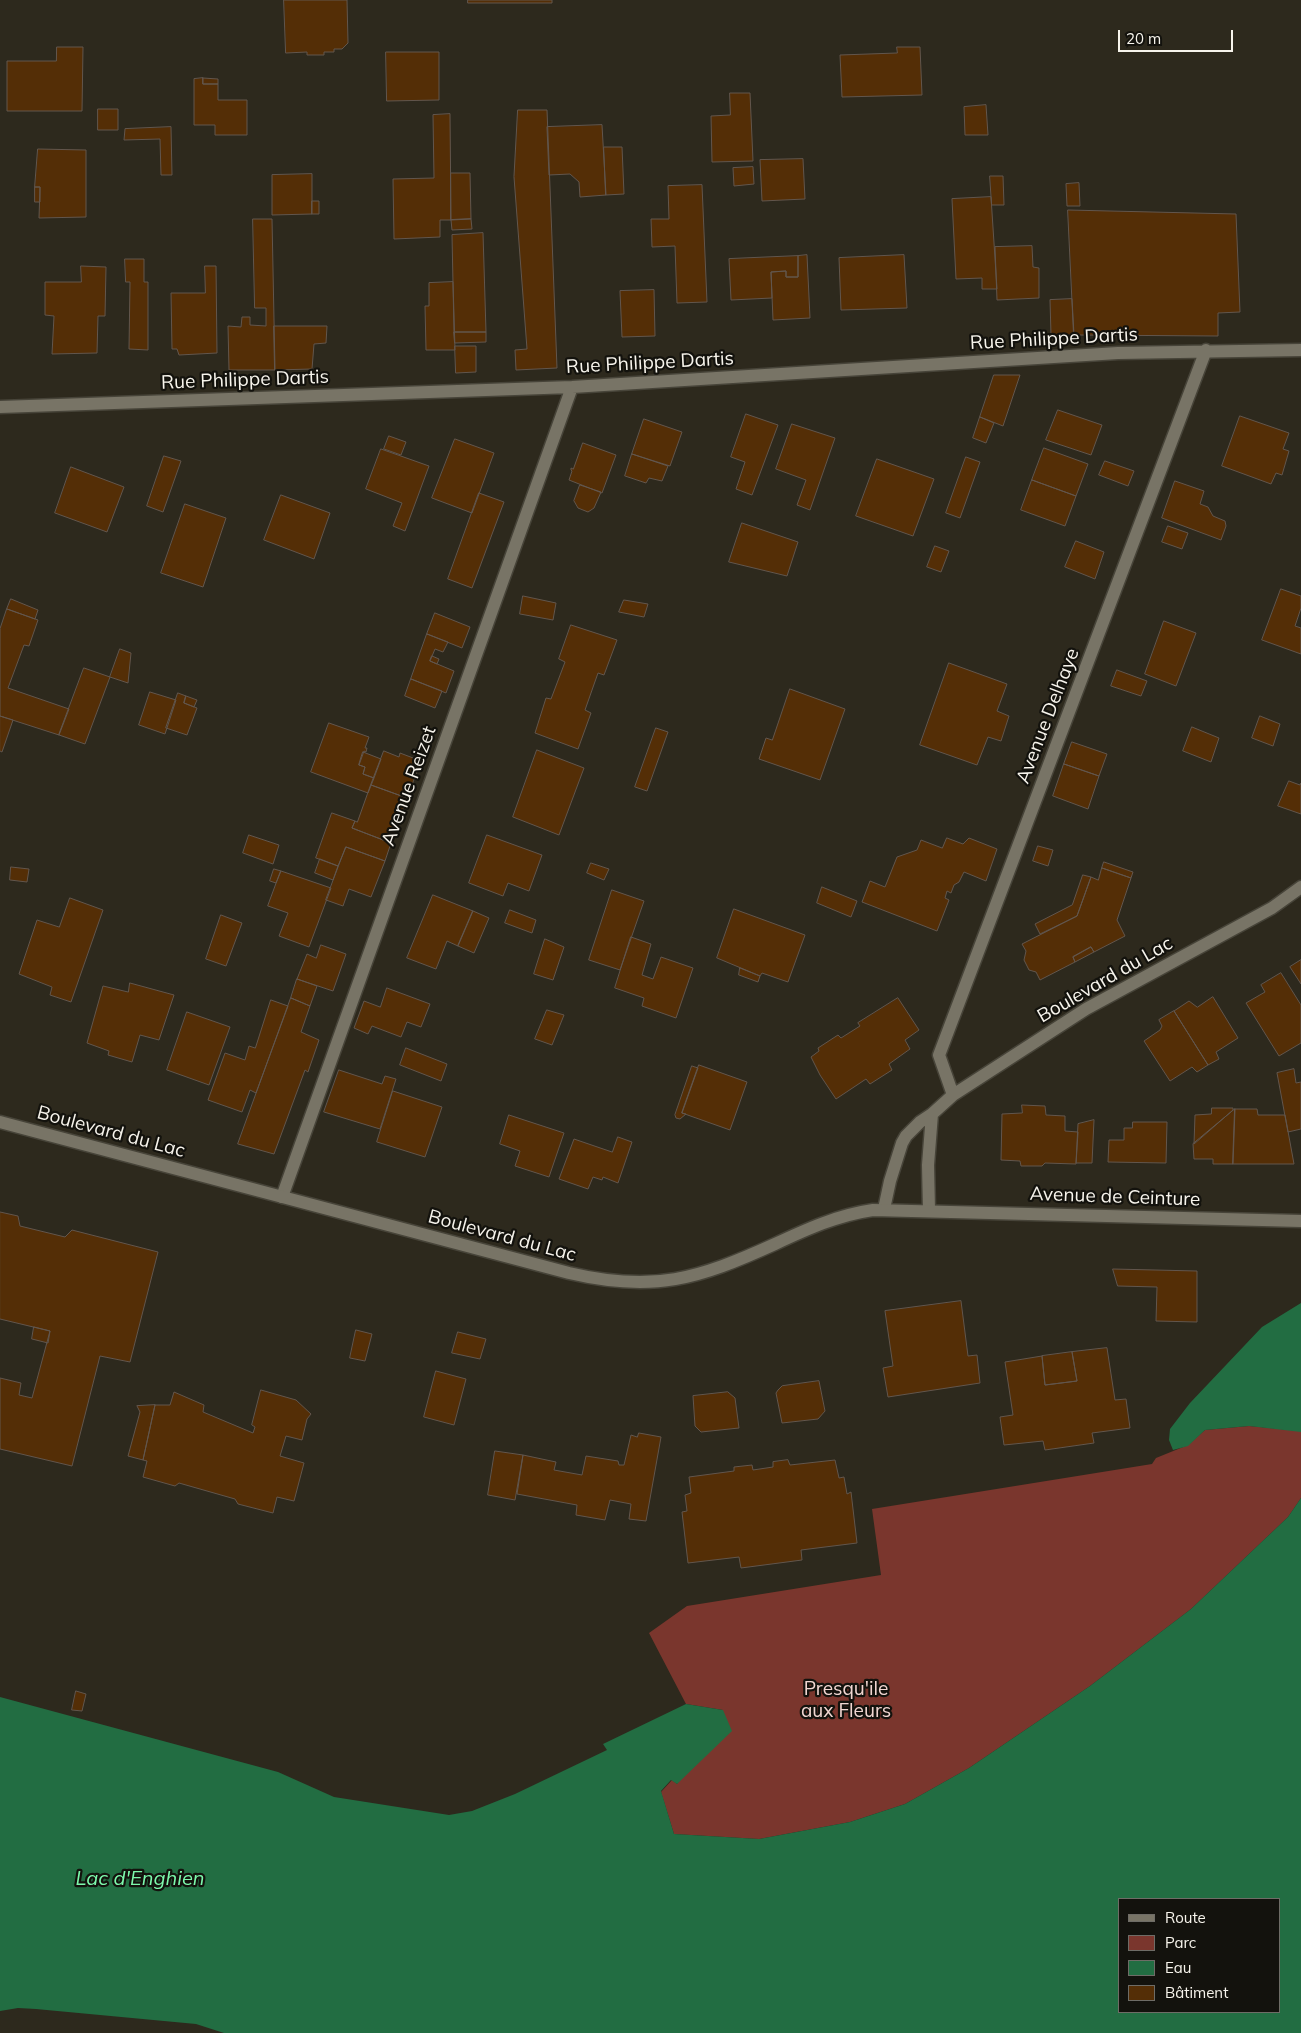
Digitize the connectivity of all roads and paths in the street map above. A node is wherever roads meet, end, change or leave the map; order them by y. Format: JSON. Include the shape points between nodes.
{"nodes":[{"id":1,"x":1206,"y":350,"type":"junction"},
{"id":2,"x":1301,"y":350,"type":"edge"},
{"id":3,"x":572,"y":387,"type":"junction"},
{"id":4,"x":0,"y":408,"type":"edge"},
{"id":5,"x":1301,"y":887,"type":"edge"},
{"id":6,"x":954,"y":1095,"type":"junction"},
{"id":7,"x":932,"y":1114,"type":"junction"},
{"id":8,"x":0,"y":1122,"type":"edge"},
{"id":9,"x":282,"y":1198,"type":"junction"},
{"id":10,"x":884,"y":1209,"type":"junction"},
{"id":11,"x":929,"y":1210,"type":"junction"},
{"id":12,"x":1301,"y":1221,"type":"edge"}],
"edges":[{"from":1,"to":2,"type":"street","name":"Rue Philippe Dartis"},
{"from":1,"to":3,"type":"street","name":"Rue Philippe Dartis"},
{"from":1,"to":6,"type":"street","name":"Avenue Delhaye","via":[[939,1055]]},
{"from":3,"to":4,"type":"street","name":"Rue Philippe Dartis"},
{"from":3,"to":9,"type":"street","name":"Avenue Reizet"},
{"from":5,"to":6,"type":"street","name":"Boulevard du Lac","via":[[1272,908],[1086,1009]]},
{"from":6,"to":7,"type":"street","name":"Boulevard du Lac"},
{"from":7,"to":10,"type":"street","name":"Boulevard du Lac","via":[[906,1136]]},
{"from":7,"to":11,"type":"street"},
{"from":8,"to":9,"type":"street","name":"Boulevard du Lac"},
{"from":9,"to":10,"type":"street","name":"Boulevard du Lac","via":[[569,1273],[622,1283],[648,1283],[693,1276],[741,1259],[824,1222]]},
{"from":10,"to":11,"type":"street","name":"Avenue de Ceinture"},
{"from":11,"to":12,"type":"street","name":"Avenue de Ceinture"}]}
